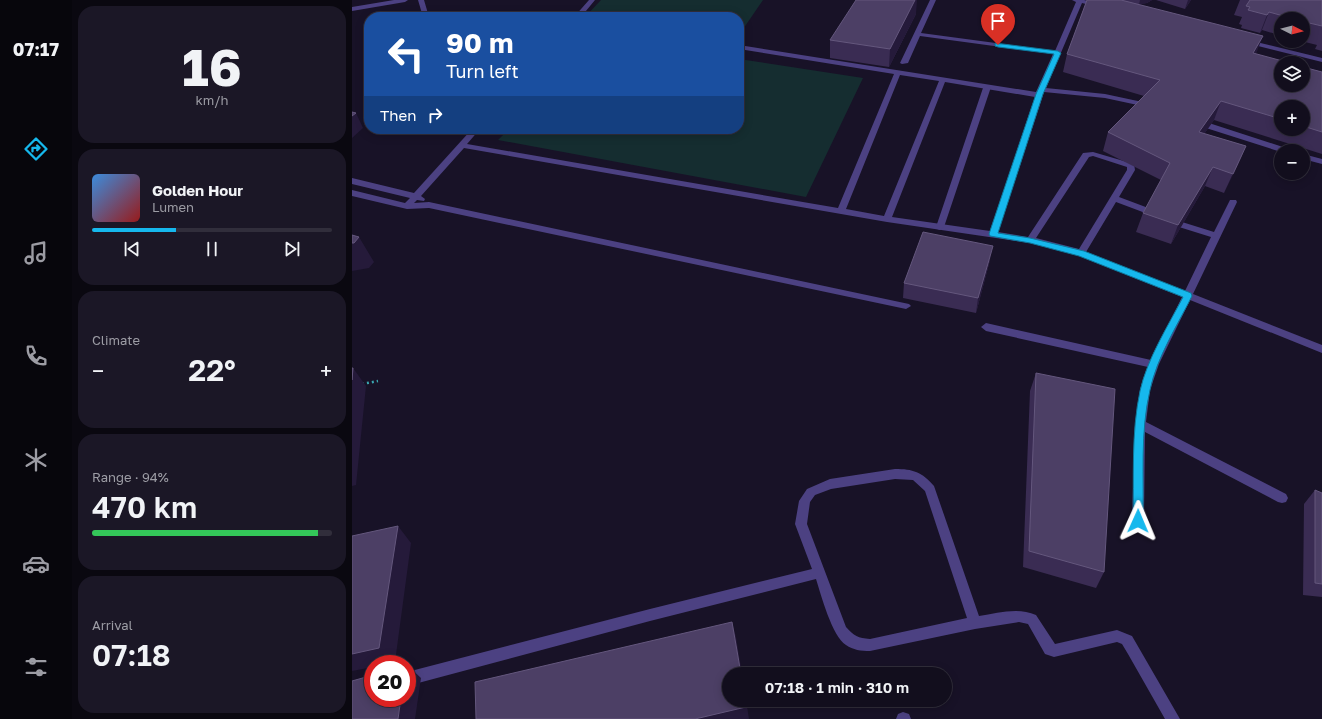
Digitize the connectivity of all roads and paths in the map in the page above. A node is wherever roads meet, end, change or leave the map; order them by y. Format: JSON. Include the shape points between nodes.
{"nodes":[{"id":1,"x":405,"y":0,"type":"edge"},
{"id":2,"x":421,"y":0,"type":"edge"},
{"id":3,"x":592,"y":0,"type":"edge"},
{"id":4,"x":933,"y":0,"type":"edge"},
{"id":5,"x":1077,"y":0,"type":"edge"},
{"id":6,"x":1102,"y":6,"type":"edge"},
{"id":7,"x":352,"y":9,"type":"edge"},
{"id":8,"x":425,"y":12,"type":"edge"},
{"id":9,"x":581,"y":12,"type":"edge"},
{"id":10,"x":917,"y":34,"type":"junction"},
{"id":11,"x":1238,"y":39,"type":"edge"},
{"id":12,"x":744,"y":48,"type":"edge"},
{"id":13,"x":1058,"y":53,"type":"junction"},
{"id":14,"x":1322,"y":60,"type":"edge"},
{"id":15,"x":904,"y":63,"type":"dead end"},
{"id":16,"x":898,"y":72,"type":"junction"},
{"id":17,"x":943,"y":79,"type":"junction"},
{"id":18,"x":987,"y":87,"type":"junction"},
{"id":19,"x":1040,"y":92,"type":"junction"},
{"id":20,"x":1147,"y":106,"type":"edge"},
{"id":21,"x":1209,"y":126,"type":"edge"},
{"id":22,"x":472,"y":134,"type":"edge"},
{"id":23,"x":462,"y":145,"type":"junction"},
{"id":24,"x":1274,"y":147,"type":"edge"},
{"id":25,"x":1310,"y":158,"type":"edge"},
{"id":26,"x":1322,"y":162,"type":"edge"},
{"id":27,"x":352,"y":181,"type":"edge"},
{"id":28,"x":352,"y":193,"type":"edge"},
{"id":29,"x":417,"y":196,"type":"junction"},
{"id":30,"x":1114,"y":198,"type":"junction"},
{"id":31,"x":1233,"y":202,"type":"dead end"},
{"id":32,"x":429,"y":205,"type":"junction"},
{"id":33,"x":407,"y":206,"type":"junction"},
{"id":34,"x":841,"y":210,"type":"junction"},
{"id":35,"x":1148,"y":211,"type":"edge"},
{"id":36,"x":888,"y":219,"type":"junction"},
{"id":37,"x":1182,"y":225,"type":"edge"},
{"id":38,"x":940,"y":227,"type":"junction"},
{"id":39,"x":993,"y":234,"type":"junction"},
{"id":40,"x":1217,"y":236,"type":"junction"},
{"id":41,"x":1030,"y":240,"type":"junction"},
{"id":42,"x":1081,"y":253,"type":"junction"},
{"id":43,"x":1188,"y":296,"type":"junction"},
{"id":44,"x":906,"y":306,"type":"dead end"},
{"id":45,"x":986,"y":327,"type":"dead end"},
{"id":46,"x":1322,"y":349,"type":"edge"},
{"id":47,"x":1154,"y":364,"type":"junction"},
{"id":48,"x":378,"y":382,"type":"dead end"},
{"id":49,"x":359,"y":385,"type":"dead end"},
{"id":50,"x":1140,"y":424,"type":"junction"},
{"id":51,"x":1282,"y":498,"type":"dead end"},
{"id":52,"x":1138,"y":521,"type":"dead end"},
{"id":53,"x":818,"y":573,"type":"junction"},
{"id":54,"x":975,"y":623,"type":"junction"},
{"id":55,"x":416,"y":677,"type":"edge"},
{"id":56,"x":1173,"y":719,"type":"edge"}],
"edges":[{"from":1,"to":7,"type":"street"},
{"from":2,"to":8,"type":"street"},
{"from":3,"to":9,"type":"street"},
{"from":4,"to":10,"type":"street"},
{"from":5,"to":6,"type":"street"},
{"from":5,"to":13,"type":"street"},
{"from":10,"to":13,"type":"street"},
{"from":10,"to":15,"type":"street"},
{"from":11,"to":14,"type":"street"},
{"from":12,"to":16,"type":"street"},
{"from":13,"to":19,"type":"street"},
{"from":16,"to":17,"type":"street"},
{"from":16,"to":34,"type":"street"},
{"from":17,"to":18,"type":"street"},
{"from":17,"to":36,"type":"street"},
{"from":18,"to":19,"type":"street"},
{"from":18,"to":38,"type":"street"},
{"from":19,"to":20,"type":"street","via":[[1105,96]]},
{"from":19,"to":39,"type":"street"},
{"from":21,"to":24,"type":"street"},
{"from":22,"to":23,"type":"street"},
{"from":23,"to":29,"type":"street"},
{"from":23,"to":34,"type":"street"},
{"from":25,"to":26,"type":"street"},
{"from":27,"to":29,"type":"street"},
{"from":28,"to":33,"type":"street"},
{"from":29,"to":32,"type":"street"},
{"from":29,"to":33,"type":"street"},
{"from":30,"to":35,"type":"street"},
{"from":30,"to":41,"type":"street","via":[[1131,170],[1130,166],[1093,154],[1086,155]]},
{"from":30,"to":42,"type":"street"},
{"from":31,"to":40,"type":"street"},
{"from":32,"to":33,"type":"street"},
{"from":32,"to":44,"type":"street"},
{"from":34,"to":36,"type":"street"},
{"from":36,"to":38,"type":"street"},
{"from":37,"to":40,"type":"street"},
{"from":38,"to":39,"type":"street"},
{"from":39,"to":41,"type":"street"},
{"from":40,"to":43,"type":"street"},
{"from":41,"to":42,"type":"street"},
{"from":42,"to":43,"type":"street"},
{"from":43,"to":46,"type":"street"},
{"from":43,"to":47,"type":"street"},
{"from":45,"to":47,"type":"street"},
{"from":47,"to":50,"type":"street","via":[[1145,390]]},
{"from":48,"to":49,"type":"path"},
{"from":50,"to":51,"type":"street"},
{"from":50,"to":52,"type":"street"},
{"from":53,"to":54,"type":"street","via":[[841,631],[857,644],[870,645],[904,639]]},
{"from":53,"to":54,"type":"street","via":[[800,524],[805,501],[811,492],[830,484],[895,474],[912,474],[921,478],[930,489]]},
{"from":53,"to":55,"type":"street","via":[[650,614]]},
{"from":54,"to":56,"type":"street","via":[[1019,616],[1032,619],[1050,649],[1054,650],[1118,636],[1127,640]]}]}
